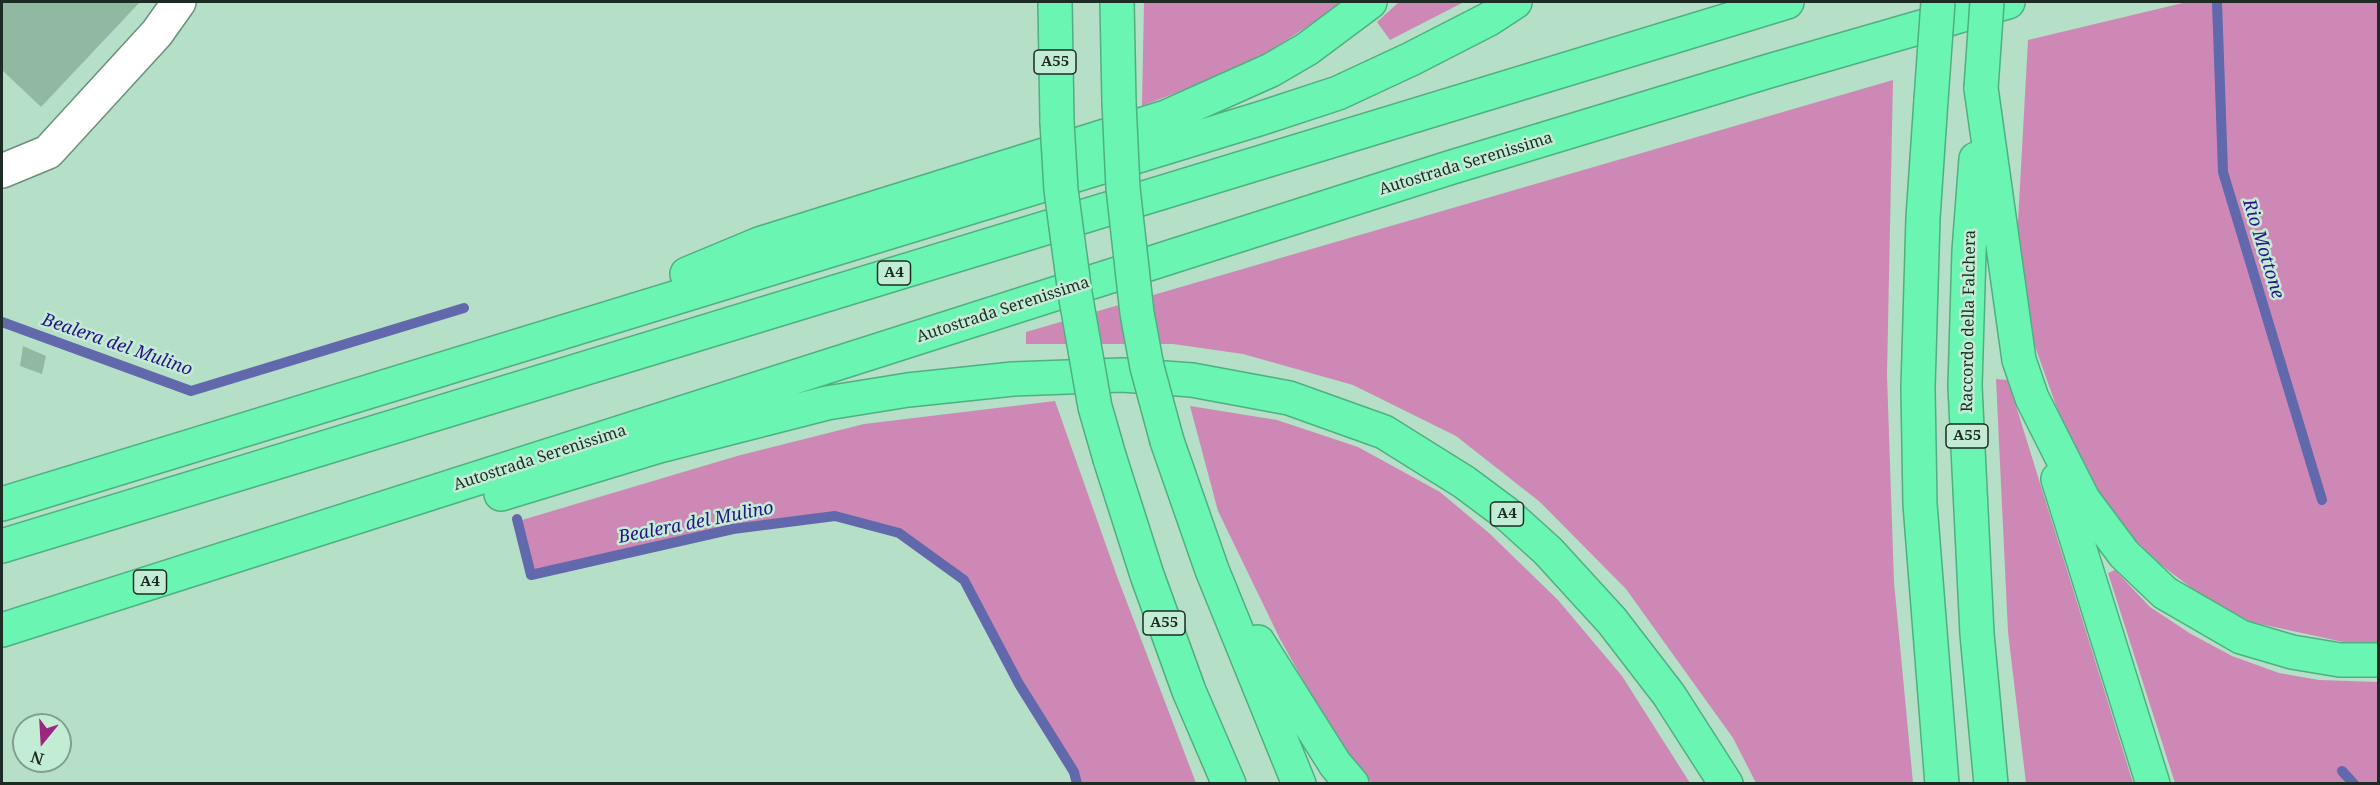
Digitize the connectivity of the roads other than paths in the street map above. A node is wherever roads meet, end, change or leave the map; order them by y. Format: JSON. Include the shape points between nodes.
{"nodes":[{"id":1,"x":180,"y":2,"type":"edge"},
{"id":2,"x":1055,"y":2,"type":"edge"},
{"id":3,"x":1117,"y":2,"type":"edge"},
{"id":4,"x":1370,"y":2,"type":"edge"},
{"id":5,"x":1515,"y":2,"type":"edge"},
{"id":6,"x":1787,"y":2,"type":"edge"},
{"id":7,"x":1938,"y":2,"type":"edge"},
{"id":8,"x":1987,"y":2,"type":"edge"},
{"id":9,"x":2008,"y":2,"type":"edge"},
{"id":10,"x":1981,"y":88,"type":"junction"},
{"id":11,"x":2,"y":171,"type":"edge"},
{"id":12,"x":525,"y":343,"type":"junction"},
{"id":13,"x":2032,"y":398,"type":"junction"},
{"id":14,"x":2,"y":504,"type":"edge"},
{"id":15,"x":298,"y":535,"type":"junction"},
{"id":16,"x":2,"y":546,"type":"edge"},
{"id":17,"x":1212,"y":570,"type":"junction"},
{"id":18,"x":2,"y":630,"type":"edge"},
{"id":19,"x":2379,"y":660,"type":"edge"},
{"id":20,"x":1228,"y":783,"type":"edge"},
{"id":21,"x":1299,"y":783,"type":"edge"},
{"id":22,"x":1352,"y":783,"type":"edge"},
{"id":23,"x":1726,"y":783,"type":"edge"},
{"id":24,"x":1942,"y":783,"type":"edge"},
{"id":25,"x":1991,"y":783,"type":"edge"},
{"id":26,"x":2153,"y":783,"type":"edge"}],
"edges":[{"from":1,"to":11,"type":"lane","via":[[157,33],[48,152]]},
{"from":2,"to":20,"type":"highway","number":"A55","bridge":true,"via":[[1061,190],[1095,407],[1147,575]]},
{"from":3,"to":17,"type":"highway","bridge":true,"via":[[1124,199],[1137,313],[1167,441]]},
{"from":4,"to":12,"type":"highway","via":[[1307,49],[1214,98],[1166,117],[759,244]]},
{"from":5,"to":12,"type":"highway","via":[[1490,19],[1338,93]]},
{"from":6,"to":16,"type":"highway","number":"A4"},
{"from":7,"to":24,"type":"highway","bridge":true,"via":[[1923,218],[1920,504]]},
{"from":8,"to":10,"type":"highway","name":"Raccordo della Falchera","number":"A55","bridge":true},
{"from":9,"to":15,"type":"highway","name":"Autostrada Serenissima","number":"A4","via":[[1449,168]]},
{"from":10,"to":13,"type":"highway","via":[[2011,314],[2019,360]]},
{"from":10,"to":25,"type":"highway","name":"Raccordo della Falchera","number":"A55","via":[[1969,251],[1965,386],[1977,634]]},
{"from":12,"to":14,"type":"highway"},
{"from":13,"to":19,"type":"highway","via":[[2083,499],[2124,554],[2165,593],[2241,638],[2301,654]]},
{"from":13,"to":26,"type":"highway"},
{"from":15,"to":18,"type":"highway","name":"Autostrada Serenissima","number":"A4"},
{"from":15,"to":23,"type":"highway","number":"A4","via":[[421,518],[659,446],[826,403],[1013,379],[1122,375],[1192,380],[1289,398],[1384,432],[1507,514],[1548,551],[1612,621],[1669,695]]},
{"from":17,"to":21,"type":"highway"},
{"from":17,"to":22,"type":"highway","via":[[1335,764]]}]}
